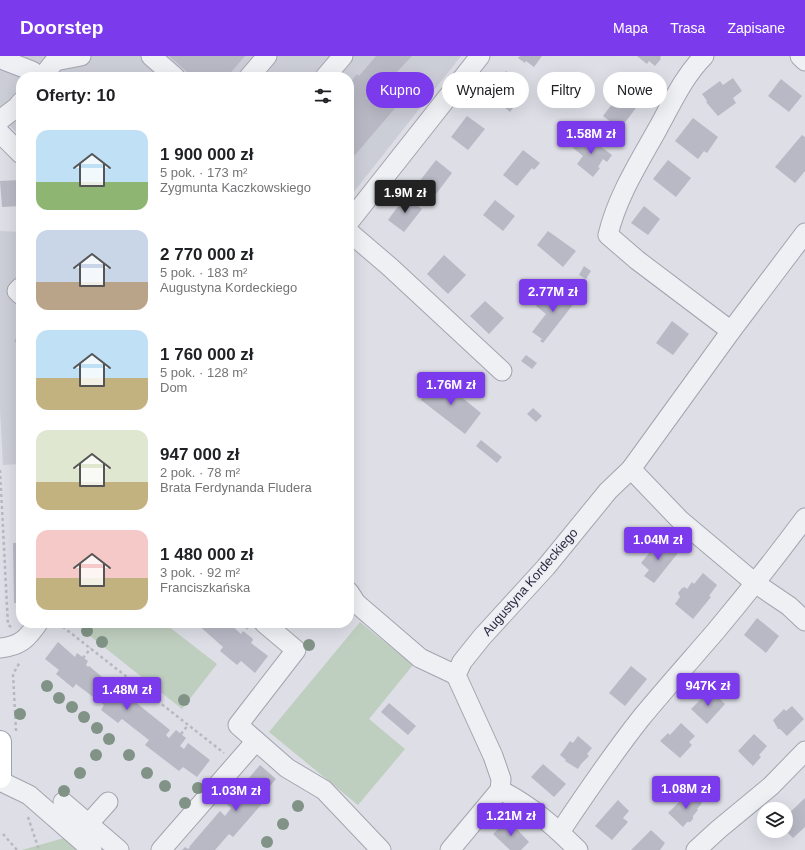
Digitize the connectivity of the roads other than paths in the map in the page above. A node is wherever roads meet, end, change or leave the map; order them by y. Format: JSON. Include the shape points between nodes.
{"nodes":[{"id":1,"x":6,"y":56,"type":"edge"},
{"id":2,"x":81,"y":56,"type":"edge"},
{"id":3,"x":151,"y":56,"type":"edge"},
{"id":4,"x":267,"y":56,"type":"edge"},
{"id":5,"x":343,"y":56,"type":"edge"},
{"id":6,"x":480,"y":56,"type":"edge"},
{"id":7,"x":704,"y":56,"type":"edge"},
{"id":8,"x":800,"y":56,"type":"edge"},
{"id":9,"x":805,"y":61,"type":"edge"},
{"id":10,"x":49,"y":70,"type":"edge"},
{"id":11,"x":169,"y":72,"type":"edge"},
{"id":12,"x":253,"y":72,"type":"edge"},
{"id":13,"x":329,"y":72,"type":"edge"},
{"id":14,"x":16,"y":108,"type":"edge"},
{"id":15,"x":0,"y":120,"type":"edge"},
{"id":16,"x":0,"y":133,"type":"edge"},
{"id":17,"x":16,"y":149,"type":"edge"},
{"id":18,"x":354,"y":216,"type":"edge"},
{"id":19,"x":805,"y":233,"type":"edge"},
{"id":20,"x":354,"y":236,"type":"edge"},
{"id":21,"x":731,"y":331,"type":"junction"},
{"id":22,"x":502,"y":371,"type":"dead end"},
{"id":23,"x":631,"y":469,"type":"junction"},
{"id":24,"x":805,"y":518,"type":"edge"},
{"id":25,"x":756,"y":583,"type":"junction"},
{"id":26,"x":354,"y":600,"type":"edge"},
{"id":27,"x":805,"y":621,"type":"edge"},
{"id":28,"x":35,"y":628,"type":"edge"},
{"id":29,"x":270,"y":628,"type":"edge"},
{"id":30,"x":0,"y":648,"type":"edge"},
{"id":31,"x":456,"y":676,"type":"junction"},
{"id":32,"x":8,"y":738,"type":"edge"},
{"id":33,"x":256,"y":741,"type":"junction"},
{"id":34,"x":805,"y":751,"type":"edge"},
{"id":35,"x":0,"y":777,"type":"edge"},
{"id":36,"x":0,"y":781,"type":"edge"},
{"id":37,"x":500,"y":790,"type":"junction"},
{"id":38,"x":63,"y":802,"type":"dead end"},
{"id":39,"x":108,"y":802,"type":"dead end"},
{"id":40,"x":83,"y":830,"type":"junction"},
{"id":41,"x":560,"y":832,"type":"junction"},
{"id":42,"x":92,"y":850,"type":"edge"},
{"id":43,"x":119,"y":850,"type":"edge"},
{"id":44,"x":160,"y":850,"type":"edge"},
{"id":45,"x":381,"y":850,"type":"edge"},
{"id":46,"x":450,"y":850,"type":"edge"},
{"id":47,"x":578,"y":850,"type":"edge"},
{"id":48,"x":696,"y":850,"type":"edge"}],
"edges":[{"from":1,"to":10,"type":"street","via":[[6,60],[32,71]]},
{"from":2,"to":10,"type":"street"},
{"from":3,"to":11,"type":"street"},
{"from":4,"to":12,"type":"street"},
{"from":5,"to":13,"type":"street"},
{"from":6,"to":18,"type":"street"},
{"from":7,"to":21,"type":"street","via":[[682,85],[630,179],[613,216],[608,235]]},
{"from":8,"to":9,"type":"street"},
{"from":14,"to":15,"type":"street"},
{"from":16,"to":17,"type":"street"},
{"from":19,"to":21,"type":"street","name":"Augustyna Kordeckiego"},
{"from":20,"to":22,"type":"street","via":[[390,266]]},
{"from":21,"to":23,"type":"street","name":"Augustyna Kordeckiego"},
{"from":23,"to":25,"type":"street","via":[[680,520]]},
{"from":23,"to":31,"type":"street","name":"Augustyna Kordeckiego","via":[[608,491],[546,567],[482,637],[462,662]]},
{"from":24,"to":25,"type":"street"},
{"from":25,"to":27,"type":"street","via":[[789,606]]},
{"from":25,"to":41,"type":"street","via":[[641,719],[599,773]]},
{"from":26,"to":31,"type":"street","via":[[420,658]]},
{"from":28,"to":30,"type":"street","via":[[22,642]]},
{"from":29,"to":33,"type":"street","via":[[296,650],[238,725]]},
{"from":31,"to":37,"type":"street","via":[[493,756],[501,779]]},
{"from":32,"to":35,"type":"main road"},
{"from":33,"to":44,"type":"street"},
{"from":33,"to":45,"type":"street","via":[[287,768],[324,790]]},
{"from":34,"to":48,"type":"street","via":[[771,786]]},
{"from":36,"to":40,"type":"street","via":[[29,795]]},
{"from":37,"to":41,"type":"street","via":[[538,813]]},
{"from":37,"to":46,"type":"street"},
{"from":38,"to":40,"type":"street"},
{"from":39,"to":40,"type":"street"},
{"from":40,"to":42,"type":"street"},
{"from":40,"to":43,"type":"street"},
{"from":41,"to":47,"type":"street"}]}
